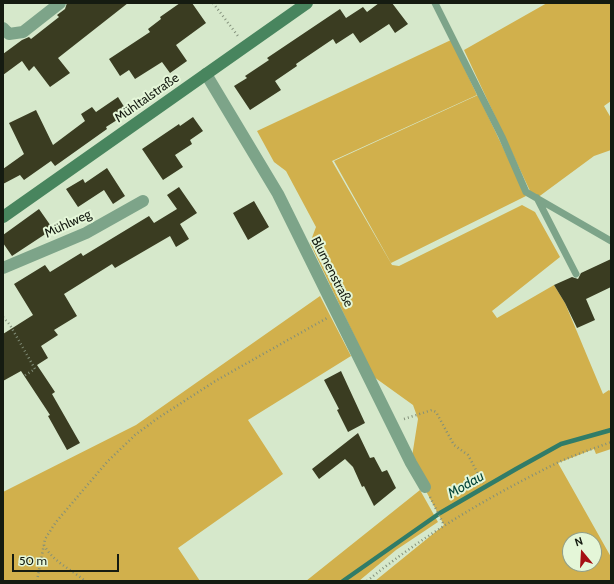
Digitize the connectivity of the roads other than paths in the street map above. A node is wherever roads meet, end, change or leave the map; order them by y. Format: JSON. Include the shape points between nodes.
{"nodes":[{"id":1,"x":60,"y":3,"type":"edge"},
{"id":2,"x":307,"y":3,"type":"edge"},
{"id":3,"x":435,"y":3,"type":"edge"},
{"id":4,"x":3,"y":28,"type":"edge"},
{"id":5,"x":206,"y":74,"type":"junction"},
{"id":6,"x":537,"y":198,"type":"junction"},
{"id":7,"x":143,"y":201,"type":"dead end"},
{"id":8,"x":3,"y":216,"type":"edge"},
{"id":9,"x":611,"y":241,"type":"edge"},
{"id":10,"x":3,"y":268,"type":"edge"},
{"id":11,"x":576,"y":274,"type":"dead end"},
{"id":12,"x":425,"y":487,"type":"road end"}],
"edges":[{"from":1,"to":4,"type":"street","via":[[23,32],[9,34]]},
{"from":2,"to":5,"type":"street","name":"Mühltalstraße"},
{"from":3,"to":6,"type":"lane","via":[[502,137],[526,192]]},
{"from":5,"to":8,"type":"street","name":"Mühltalstraße"},
{"from":5,"to":12,"type":"street","name":"Blumenstraße","via":[[278,194],[411,464]]},
{"from":6,"to":9,"type":"lane"},
{"from":6,"to":11,"type":"lane"},
{"from":7,"to":10,"type":"street","name":"Mühlweg","via":[[86,233]]}]}
